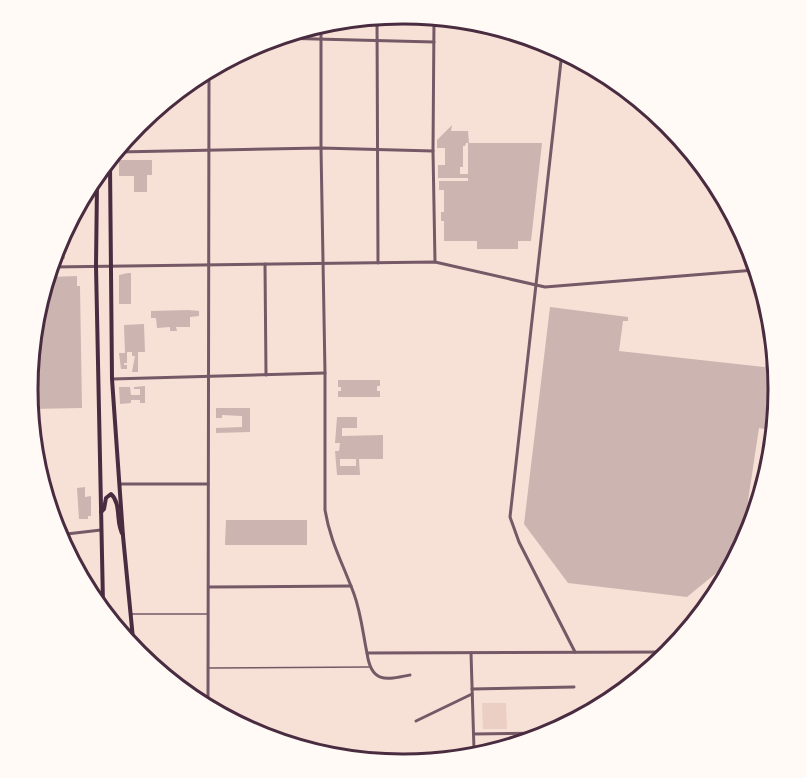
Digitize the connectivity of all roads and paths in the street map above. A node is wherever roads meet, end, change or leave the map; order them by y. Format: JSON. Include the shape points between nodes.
{"nodes":[{"id":1,"x":377,"y":25,"type":"edge"},
{"id":2,"x":434,"y":26,"type":"edge"},
{"id":3,"x":321,"y":33,"type":"edge"},
{"id":4,"x":301,"y":39,"type":"edge"},
{"id":5,"x":321,"y":39,"type":"junction"},
{"id":6,"x":378,"y":40,"type":"junction"},
{"id":7,"x":434,"y":42,"type":"junction"},
{"id":8,"x":561,"y":61,"type":"edge"},
{"id":9,"x":209,"y":80,"type":"edge"},
{"id":10,"x":321,"y":148,"type":"junction"},
{"id":11,"x":209,"y":149,"type":"junction"},
{"id":12,"x":377,"y":150,"type":"junction"},
{"id":13,"x":433,"y":151,"type":"junction"},
{"id":14,"x":126,"y":152,"type":"edge"},
{"id":15,"x":110,"y":171,"type":"edge"},
{"id":16,"x":97,"y":191,"type":"edge"},
{"id":17,"x":435,"y":262,"type":"junction"},
{"id":18,"x":323,"y":263,"type":"junction"},
{"id":19,"x":378,"y":263,"type":"junction"},
{"id":20,"x":208,"y":264,"type":"junction"},
{"id":21,"x":265,"y":264,"type":"junction"},
{"id":22,"x":96,"y":266,"type":"junction"},
{"id":23,"x":111,"y":266,"type":"junction"},
{"id":24,"x":59,"y":267,"type":"edge"},
{"id":25,"x":748,"y":271,"type":"edge"},
{"id":26,"x":537,"y":286,"type":"junction"},
{"id":27,"x":325,"y":373,"type":"junction"},
{"id":28,"x":266,"y":375,"type":"junction"},
{"id":29,"x":208,"y":376,"type":"junction"},
{"id":30,"x":112,"y":379,"type":"junction"},
{"id":31,"x":120,"y":484,"type":"junction"},
{"id":32,"x":208,"y":484,"type":"junction"},
{"id":33,"x":101,"y":512,"type":"junction"},
{"id":34,"x":101,"y":530,"type":"junction"},
{"id":35,"x":68,"y":534,"type":"edge"},
{"id":36,"x":123,"y":536,"type":"junction"},
{"id":37,"x":351,"y":586,"type":"junction"},
{"id":38,"x":209,"y":587,"type":"junction"},
{"id":39,"x":103,"y":596,"type":"edge"},
{"id":40,"x":131,"y":614,"type":"junction"},
{"id":41,"x":209,"y":614,"type":"junction"},
{"id":42,"x":132,"y":633,"type":"edge"},
{"id":43,"x":575,"y":652,"type":"junction"},
{"id":44,"x":656,"y":652,"type":"edge"},
{"id":45,"x":367,"y":653,"type":"junction"},
{"id":46,"x":471,"y":653,"type":"junction"},
{"id":47,"x":369,"y":667,"type":"junction"},
{"id":48,"x":208,"y":668,"type":"junction"},
{"id":49,"x":410,"y":675,"type":"dead end"},
{"id":50,"x":574,"y":687,"type":"dead end"},
{"id":51,"x":472,"y":689,"type":"junction"},
{"id":52,"x":472,"y":694,"type":"junction"},
{"id":53,"x":208,"y":697,"type":"edge"},
{"id":54,"x":416,"y":721,"type":"dead end"},
{"id":55,"x":526,"y":733,"type":"edge"},
{"id":56,"x":474,"y":734,"type":"junction"},
{"id":57,"x":474,"y":747,"type":"edge"}],
"edges":[{"from":1,"to":6,"type":"street"},
{"from":2,"to":7,"type":"street"},
{"from":3,"to":5,"type":"street"},
{"from":4,"to":5,"type":"street"},
{"from":5,"to":6,"type":"street"},
{"from":5,"to":10,"type":"street"},
{"from":6,"to":7,"type":"street"},
{"from":6,"to":12,"type":"street"},
{"from":7,"to":13,"type":"street"},
{"from":8,"to":26,"type":"street"},
{"from":9,"to":11,"type":"street"},
{"from":10,"to":11,"type":"street"},
{"from":10,"to":12,"type":"street"},
{"from":10,"to":18,"type":"street"},
{"from":11,"to":14,"type":"street"},
{"from":11,"to":20,"type":"street"},
{"from":12,"to":13,"type":"street"},
{"from":12,"to":19,"type":"street"},
{"from":13,"to":17,"type":"street"},
{"from":15,"to":23,"type":"main road"},
{"from":16,"to":22,"type":"main road"},
{"from":17,"to":19,"type":"street"},
{"from":17,"to":26,"type":"street"},
{"from":18,"to":19,"type":"street"},
{"from":18,"to":21,"type":"street"},
{"from":18,"to":27,"type":"street"},
{"from":20,"to":21,"type":"street"},
{"from":20,"to":23,"type":"street"},
{"from":20,"to":29,"type":"street"},
{"from":21,"to":28,"type":"street"},
{"from":22,"to":23,"type":"street"},
{"from":22,"to":24,"type":"street"},
{"from":22,"to":33,"type":"main road"},
{"from":23,"to":30,"type":"main road"},
{"from":25,"to":26,"type":"street"},
{"from":26,"to":43,"type":"street","via":[[510,517]]},
{"from":27,"to":28,"type":"street"},
{"from":27,"to":37,"type":"street","via":[[325,510],[334,549]]},
{"from":28,"to":29,"type":"street"},
{"from":29,"to":30,"type":"street"},
{"from":29,"to":32,"type":"street"},
{"from":30,"to":31,"type":"main road"},
{"from":31,"to":32,"type":"street"},
{"from":31,"to":36,"type":"main road"},
{"from":32,"to":38,"type":"street"},
{"from":33,"to":34,"type":"main road"},
{"from":33,"to":36,"type":"main road","via":[[111,494],[116,500]]},
{"from":34,"to":35,"type":"street"},
{"from":34,"to":39,"type":"main road"},
{"from":36,"to":40,"type":"main road"},
{"from":37,"to":38,"type":"street"},
{"from":37,"to":45,"type":"street"},
{"from":38,"to":41,"type":"street"},
{"from":40,"to":41,"type":"lane"},
{"from":40,"to":42,"type":"main road"},
{"from":41,"to":48,"type":"street"},
{"from":43,"to":44,"type":"street"},
{"from":43,"to":46,"type":"street"},
{"from":45,"to":46,"type":"street"},
{"from":45,"to":47,"type":"street"},
{"from":46,"to":51,"type":"street"},
{"from":47,"to":48,"type":"lane"},
{"from":47,"to":49,"type":"street","via":[[389,679]]},
{"from":48,"to":53,"type":"street"},
{"from":50,"to":51,"type":"street"},
{"from":51,"to":52,"type":"street"},
{"from":52,"to":54,"type":"street"},
{"from":52,"to":56,"type":"street"},
{"from":55,"to":56,"type":"street"},
{"from":56,"to":57,"type":"street"}]}
